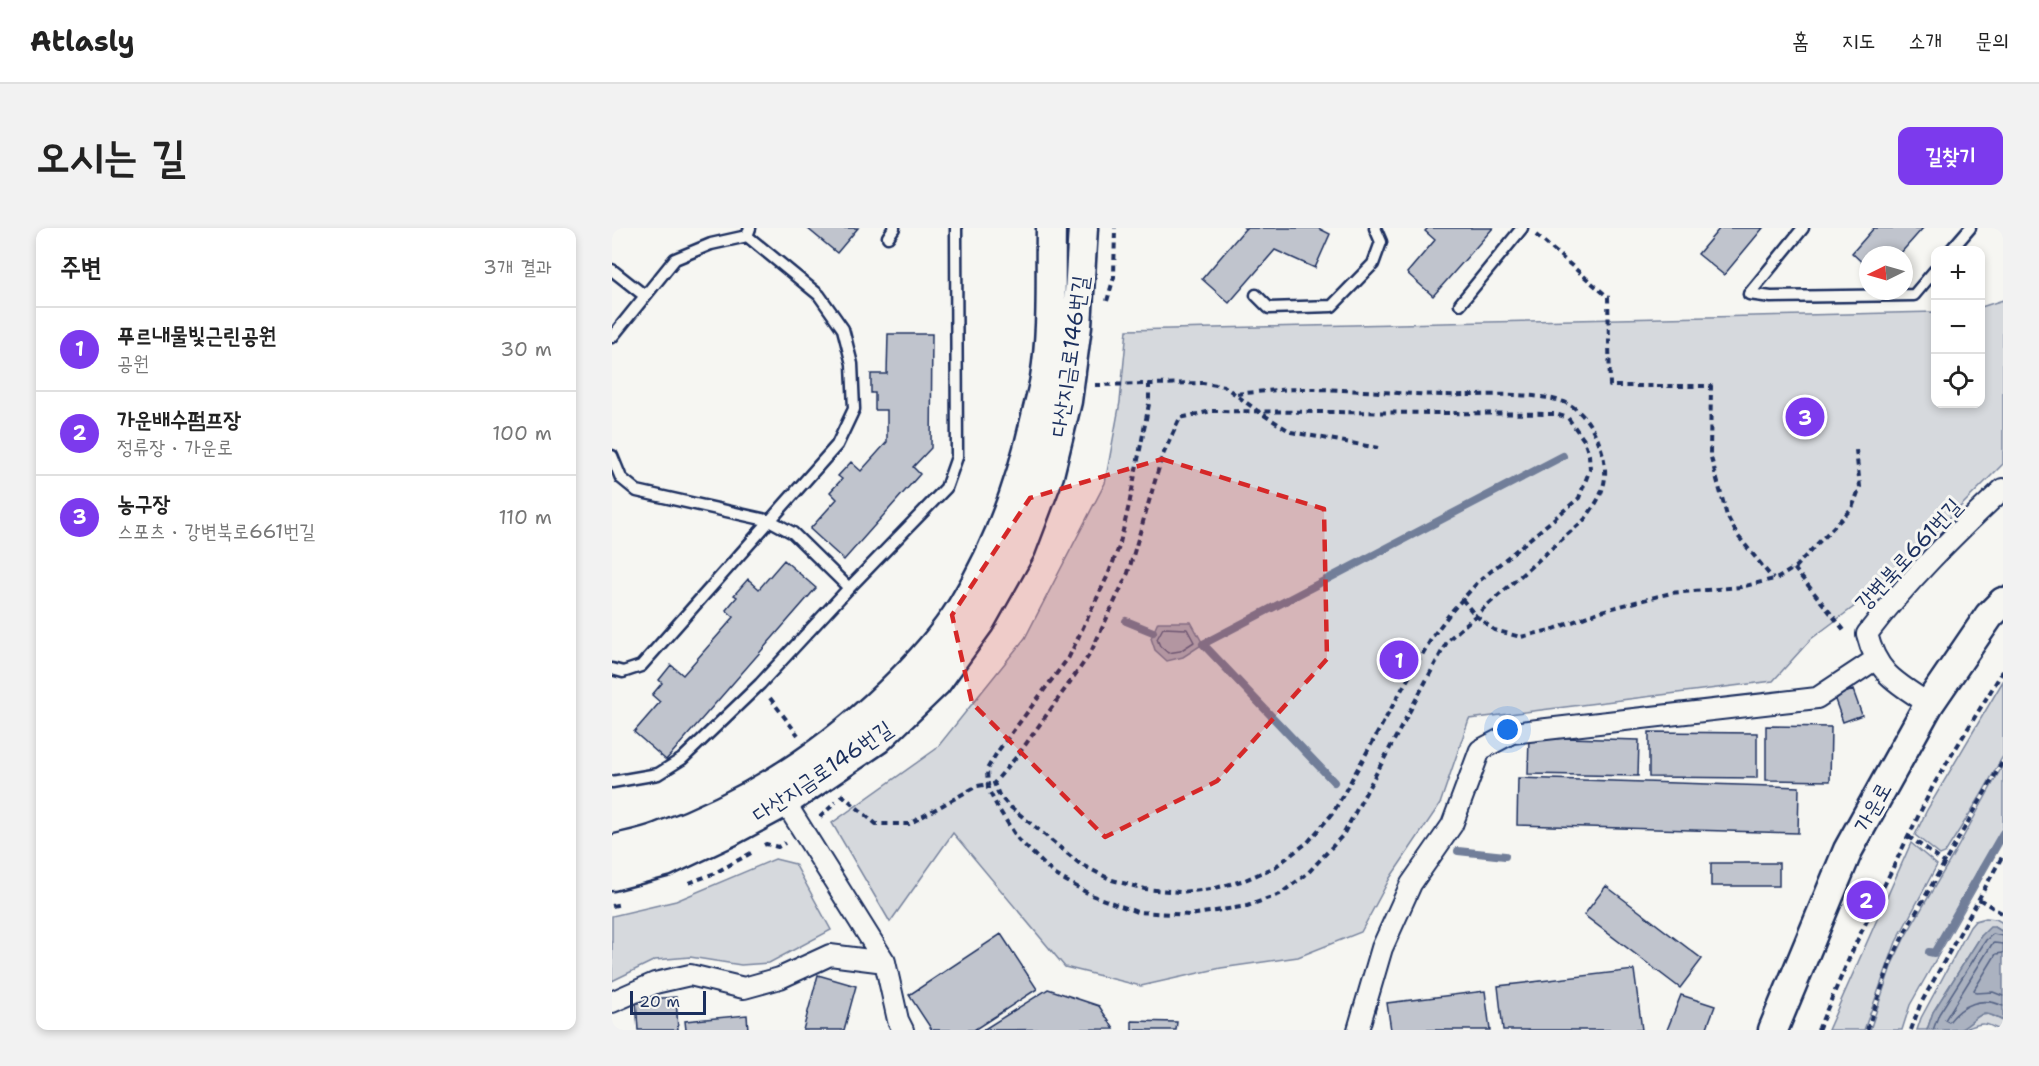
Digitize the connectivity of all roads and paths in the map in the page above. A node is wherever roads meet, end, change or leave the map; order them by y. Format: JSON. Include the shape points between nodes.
{"nodes":[{"id":1,"x":956,"y":228,"type":"edge"},
{"id":2,"x":1051,"y":228,"type":"edge"},
{"id":3,"x":1083,"y":228,"type":"edge"},
{"id":4,"x":1375,"y":228,"type":"edge"},
{"id":5,"x":1522,"y":228,"type":"edge"},
{"id":6,"x":1527,"y":228,"type":"edge"},
{"id":7,"x":1803,"y":228,"type":"edge"},
{"id":8,"x":1970,"y":228,"type":"edge"},
{"id":9,"x":748,"y":232,"type":"edge"},
{"id":10,"x":1954,"y":246,"type":"edge"},
{"id":11,"x":612,"y":270,"type":"edge"},
{"id":12,"x":1931,"y":274,"type":"edge"},
{"id":13,"x":1256,"y":295,"type":"dead end"},
{"id":14,"x":645,"y":296,"type":"junction"},
{"id":15,"x":1460,"y":304,"type":"dead end"},
{"id":16,"x":612,"y":337,"type":"edge"},
{"id":17,"x":1149,"y":383,"type":"junction"},
{"id":18,"x":1094,"y":385,"type":"dead end"},
{"id":19,"x":1235,"y":394,"type":"junction"},
{"id":20,"x":1259,"y":412,"type":"junction"},
{"id":21,"x":1378,"y":448,"type":"dead end"},
{"id":22,"x":1856,"y":450,"type":"dead end"},
{"id":23,"x":612,"y":456,"type":"edge"},
{"id":24,"x":2003,"y":489,"type":"edge"},
{"id":25,"x":771,"y":521,"type":"junction"},
{"id":26,"x":1794,"y":568,"type":"junction"},
{"id":27,"x":1773,"y":579,"type":"junction"},
{"id":28,"x":849,"y":588,"type":"junction"},
{"id":29,"x":1462,"y":599,"type":"junction"},
{"id":30,"x":2003,"y":602,"type":"edge"},
{"id":31,"x":1830,"y":612,"type":"dead end"},
{"id":32,"x":1475,"y":615,"type":"junction"},
{"id":33,"x":1876,"y":659,"type":"junction"},
{"id":34,"x":612,"y":669,"type":"edge"},
{"id":35,"x":2003,"y":671,"type":"edge"},
{"id":36,"x":760,"y":684,"type":"junction"},
{"id":37,"x":1929,"y":705,"type":"junction"},
{"id":38,"x":806,"y":729,"type":"dead end"},
{"id":39,"x":798,"y":735,"type":"junction"},
{"id":40,"x":790,"y":741,"type":"dead end"},
{"id":41,"x":802,"y":741,"type":"dead end"},
{"id":42,"x":2003,"y":761,"type":"edge"},
{"id":43,"x":612,"y":782,"type":"edge"},
{"id":44,"x":991,"y":784,"type":"junction"},
{"id":45,"x":838,"y":791,"type":"dead end"},
{"id":46,"x":779,"y":793,"type":"junction"},
{"id":47,"x":1908,"y":836,"type":"junction"},
{"id":48,"x":612,"y":850,"type":"edge"},
{"id":49,"x":2003,"y":855,"type":"edge"},
{"id":50,"x":1945,"y":863,"type":"junction"},
{"id":51,"x":612,"y":876,"type":"edge"},
{"id":52,"x":1979,"y":899,"type":"junction"},
{"id":53,"x":2003,"y":914,"type":"edge"},
{"id":54,"x":885,"y":962,"type":"junction"},
{"id":55,"x":612,"y":1002,"type":"edge"},
{"id":56,"x":903,"y":1030,"type":"edge"},
{"id":57,"x":1358,"y":1030,"type":"edge"},
{"id":58,"x":1773,"y":1030,"type":"edge"},
{"id":59,"x":1818,"y":1030,"type":"edge"},
{"id":60,"x":1867,"y":1030,"type":"edge"},
{"id":61,"x":1911,"y":1030,"type":"edge"}],
"edges":[{"from":1,"to":28,"type":"lane","via":[[957,457],[946,488]]},
{"from":2,"to":46,"type":"street","name":"다산지금로146번길","via":[[1045,378],[1026,459],[1002,530],[962,607],[919,665]]},
{"from":3,"to":46,"type":"street","name":"다산지금로146번길","via":[[1077,326],[1067,401],[1049,475],[1021,549],[980,622],[936,682],[878,739]]},
{"from":4,"to":13,"type":"lane","via":[[1381,242],[1373,264],[1332,306],[1269,308]]},
{"from":5,"to":15,"type":"lane"},
{"from":6,"to":27,"type":"path","via":[[1608,297],[1610,386],[1712,386],[1710,454],[1727,516]]},
{"from":7,"to":12,"type":"lane","via":[[1749,294],[1914,295]]},
{"from":8,"to":10,"type":"lane"},
{"from":9,"to":14,"type":"lane","via":[[675,259]]},
{"from":9,"to":25,"type":"lane","via":[[819,295],[843,329],[852,364],[854,409],[837,445]]},
{"from":11,"to":14,"type":"lane"},
{"from":14,"to":16,"type":"lane"},
{"from":17,"to":18,"type":"path"},
{"from":17,"to":19,"type":"path","via":[[1203,382],[1224,386]]},
{"from":17,"to":44,"type":"path","via":[[1149,404],[1119,547],[1069,657],[987,769]]},
{"from":19,"to":20,"type":"path"},
{"from":19,"to":32,"type":"path","via":[[1303,389],[1538,397],[1565,403],[1583,414],[1594,431],[1605,470],[1604,486],[1595,505],[1585,519]]},
{"from":20,"to":21,"type":"path","via":[[1291,432]]},
{"from":20,"to":29,"type":"path","via":[[1539,413],[1568,418],[1589,454],[1590,469],[1579,498]]},
{"from":20,"to":44,"type":"path","via":[[1212,411],[1180,417],[1162,457],[1128,573],[1090,654],[1018,755]]},
{"from":22,"to":26,"type":"path","via":[[1860,487],[1852,508]]},
{"from":23,"to":25,"type":"lane","via":[[621,478],[637,490]]},
{"from":24,"to":33,"type":"street","name":"강변북로661번길","via":[[1885,610],[1867,634]]},
{"from":25,"to":28,"type":"lane","via":[[793,533]]},
{"from":25,"to":34,"type":"lane","via":[[641,666],[623,672]]},
{"from":26,"to":27,"type":"path"},
{"from":26,"to":31,"type":"path"},
{"from":27,"to":32,"type":"path","via":[[1671,593],[1521,637],[1494,630]]},
{"from":28,"to":36,"type":"lane"},
{"from":29,"to":32,"type":"path"},
{"from":29,"to":44,"type":"path","via":[[1433,636],[1333,813],[1308,842],[1275,867],[1245,880],[1180,892],[1145,889],[1112,880],[1080,864],[1043,835],[1006,804]]},
{"from":30,"to":37,"type":"street","name":"가운로","via":[[1989,616]]},
{"from":32,"to":44,"type":"path","via":[[1448,640],[1343,835],[1289,888],[1247,906],[1190,915],[1137,912],[1091,895],[1054,874],[1018,839],[988,789]]},
{"from":33,"to":37,"type":"street","name":"강변북로661번길","via":[[1890,677]]},
{"from":33,"to":57,"type":"street","via":[[1817,698],[1512,734],[1480,750],[1452,825],[1411,884],[1382,948]]},
{"from":35,"to":47,"type":"path","via":[[1934,784]]},
{"from":36,"to":39,"type":"path"},
{"from":36,"to":43,"type":"lane","via":[[682,759],[658,774]]},
{"from":37,"to":58,"type":"street","name":"가운로","via":[[1848,850]]},
{"from":38,"to":39,"type":"path"},
{"from":39,"to":40,"type":"path"},
{"from":39,"to":41,"type":"path"},
{"from":42,"to":50,"type":"path"},
{"from":44,"to":45,"type":"path","via":[[977,786],[909,824],[876,824]]},
{"from":46,"to":48,"type":"street","name":"다산지금로146번길","via":[[658,838]]},
{"from":46,"to":51,"type":"street","name":"다산지금로146번길","via":[[731,831],[665,862]]},
{"from":46,"to":54,"type":"street"},
{"from":47,"to":50,"type":"path"},
{"from":47,"to":59,"type":"path"},
{"from":49,"to":52,"type":"path"},
{"from":50,"to":60,"type":"path","via":[[1891,961]]},
{"from":52,"to":53,"type":"path"},
{"from":52,"to":61,"type":"path","via":[[1920,1005]]},
{"from":54,"to":55,"type":"street","via":[[830,955],[780,978],[744,988],[690,975],[655,983]]},
{"from":54,"to":56,"type":"street"}]}
